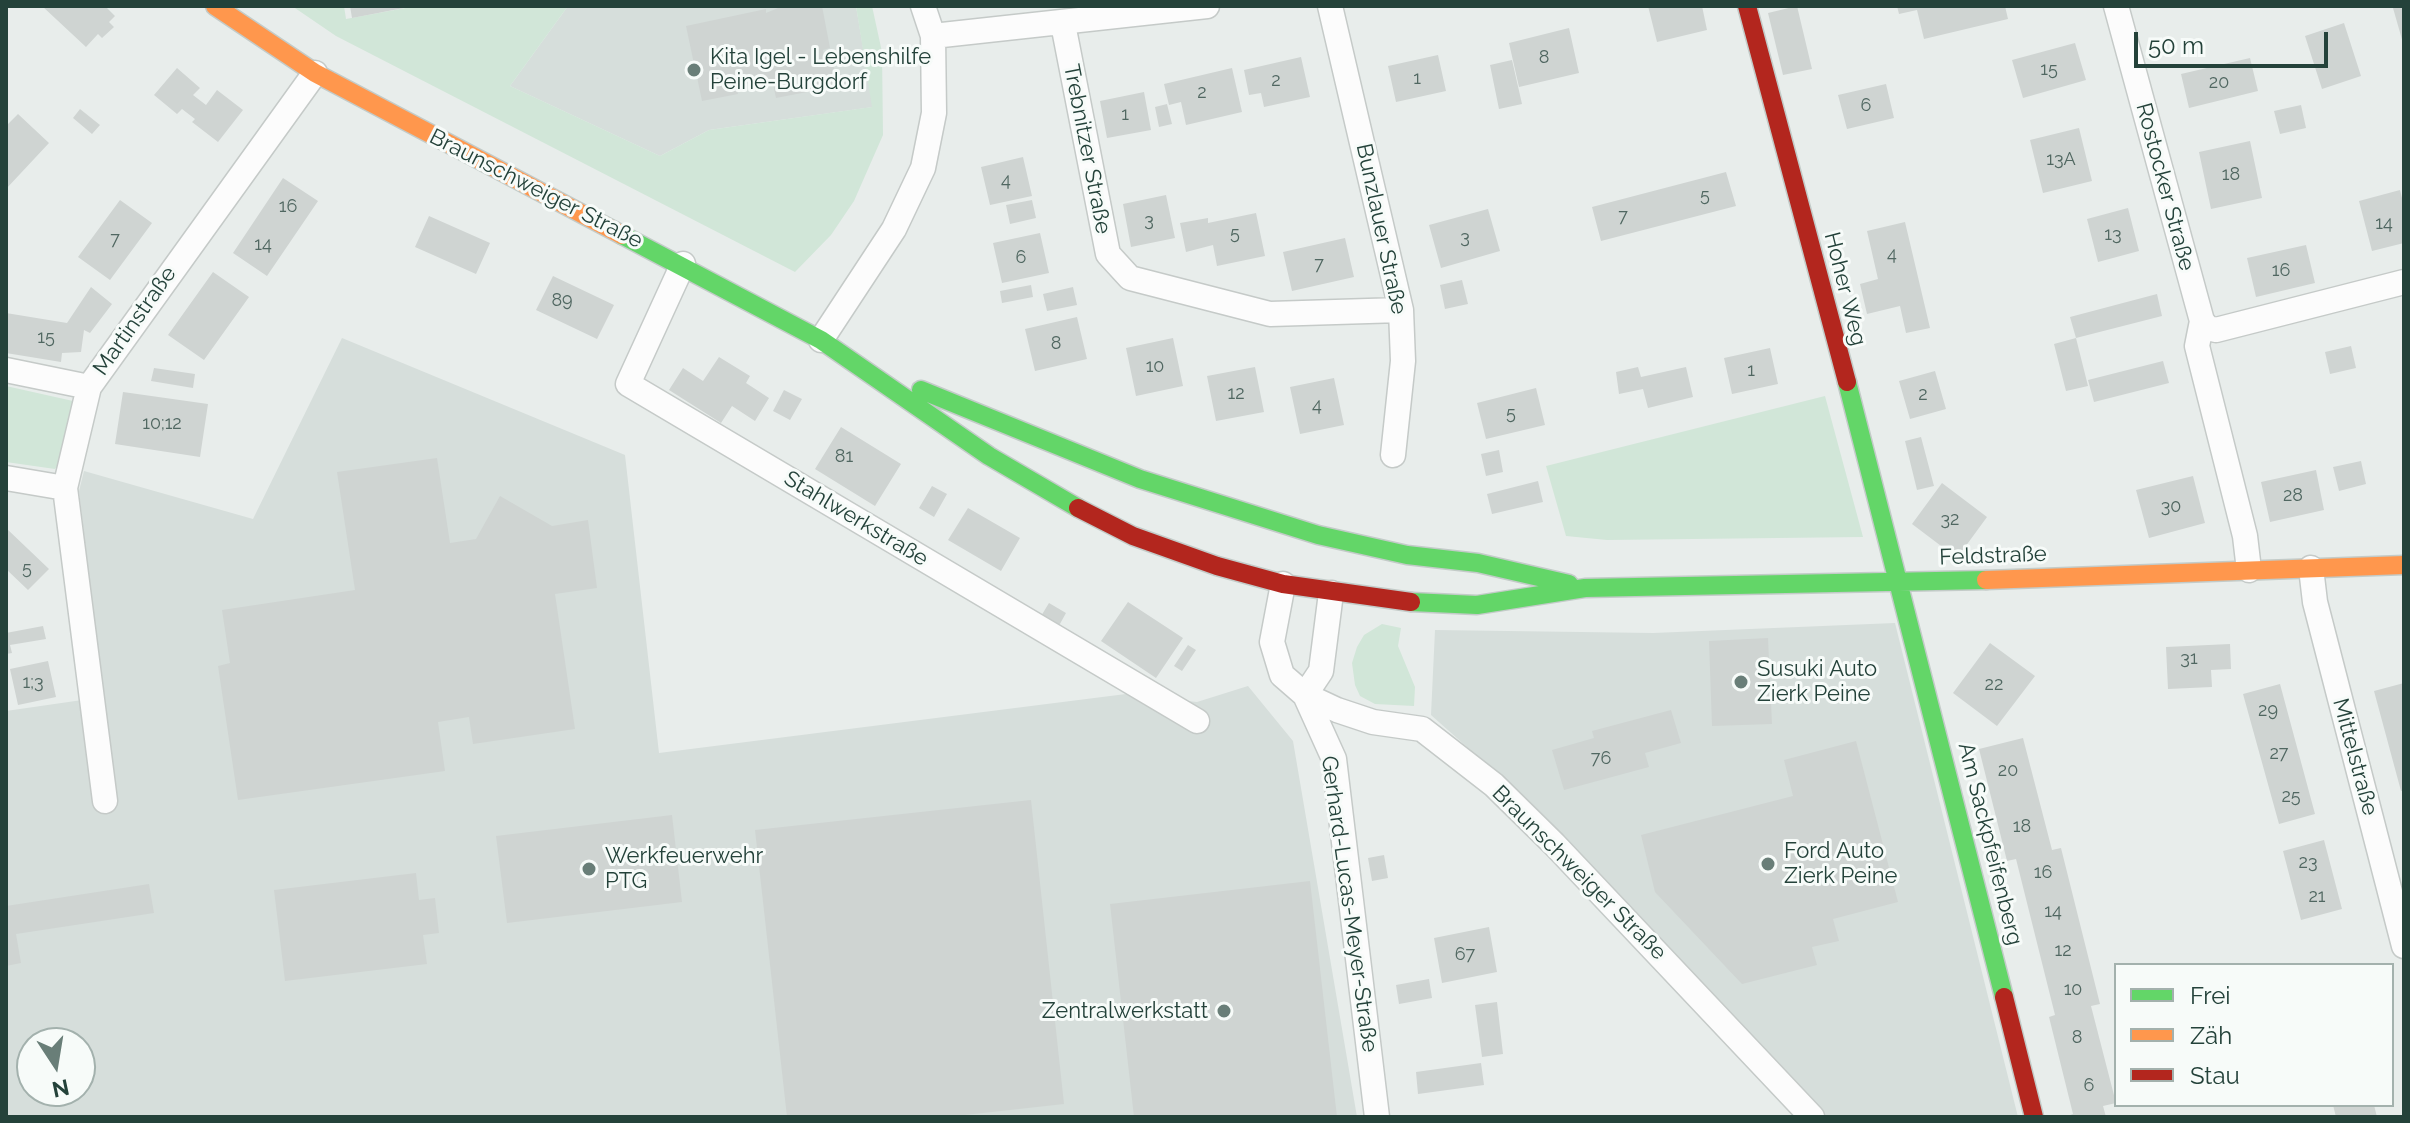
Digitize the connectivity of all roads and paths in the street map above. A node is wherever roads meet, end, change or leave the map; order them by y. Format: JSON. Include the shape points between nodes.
{"nodes":[{"id":1,"x":215,"y":6,"type":"edge"},
{"id":2,"x":923,"y":6,"type":"edge"},
{"id":3,"x":1207,"y":6,"type":"edge"},
{"id":4,"x":1330,"y":6,"type":"edge"},
{"id":5,"x":1747,"y":6,"type":"edge"},
{"id":6,"x":2116,"y":6,"type":"edge"},
{"id":7,"x":1063,"y":24,"type":"junction"},
{"id":8,"x":933,"y":36,"type":"junction"},
{"id":9,"x":315,"y":73,"type":"junction"},
{"id":10,"x":683,"y":264,"type":"junction"},
{"id":11,"x":2404,"y":282,"type":"edge"},
{"id":12,"x":1401,"y":310,"type":"junction"},
{"id":13,"x":2202,"y":321,"type":"junction"},
{"id":14,"x":821,"y":340,"type":"junction"},
{"id":15,"x":862,"y":365,"type":"junction"},
{"id":16,"x":6,"y":370,"type":"edge"},
{"id":17,"x":89,"y":387,"type":"junction"},
{"id":18,"x":1393,"y":455,"type":"dead end"},
{"id":19,"x":6,"y":478,"type":"edge"},
{"id":20,"x":65,"y":488,"type":"junction"},
{"id":21,"x":1318,"y":549,"type":"junction"},
{"id":22,"x":2404,"y":565,"type":"edge"},
{"id":23,"x":2311,"y":568,"type":"junction"},
{"id":24,"x":2249,"y":570,"type":"junction"},
{"id":25,"x":1288,"y":578,"type":"junction"},
{"id":26,"x":1900,"y":583,"type":"junction"},
{"id":27,"x":1585,"y":588,"type":"junction"},
{"id":28,"x":1331,"y":593,"type":"junction"},
{"id":29,"x":1305,"y":695,"type":"junction"},
{"id":30,"x":1197,"y":721,"type":"dead end"},
{"id":31,"x":105,"y":801,"type":"dead end"},
{"id":32,"x":2404,"y":946,"type":"edge"},
{"id":33,"x":1377,"y":1117,"type":"edge"},
{"id":34,"x":1812,"y":1117,"type":"edge"},
{"id":35,"x":2034,"y":1117,"type":"edge"}],
"edges":[{"from":1,"to":9,"type":"street","name":"Braunschweiger Straße"},
{"from":2,"to":8,"type":"street"},
{"from":3,"to":7,"type":"street"},
{"from":4,"to":12,"type":"street","name":"Bunzlauer Straße"},
{"from":5,"to":26,"type":"street","name":"Hoher Weg"},
{"from":6,"to":13,"type":"street","name":"Rostocker Straße"},
{"from":7,"to":8,"type":"street"},
{"from":7,"to":12,"type":"street","name":"Trebnitzer Straße","via":[[1108,254],[1130,278],[1270,314]]},
{"from":8,"to":14,"type":"street","via":[[934,113],[923,168],[894,229]]},
{"from":9,"to":10,"type":"street","name":"Braunschweiger Straße"},
{"from":9,"to":17,"type":"street","name":"Martinstraße"},
{"from":10,"to":14,"type":"street","name":"Braunschweiger Straße"},
{"from":10,"to":30,"type":"street","name":"Stahlwerkstraße","via":[[628,384]]},
{"from":11,"to":13,"type":"street","via":[[2216,330]]},
{"from":12,"to":18,"type":"street","name":"Bunzlauer Straße","via":[[1403,361]]},
{"from":13,"to":24,"type":"street","name":"Rostocker Straße","via":[[2197,346]]},
{"from":14,"to":15,"type":"street","name":"Braunschweiger Straße"},
{"from":15,"to":21,"type":"street","name":"Braunschweiger Straße"},
{"from":15,"to":25,"type":"street","name":"Braunschweiger Straße","via":[[989,456],[1133,536],[1217,566]]},
{"from":16,"to":17,"type":"street"},
{"from":17,"to":20,"type":"street","name":"Martinstraße"},
{"from":19,"to":20,"type":"street"},
{"from":20,"to":31,"type":"street","name":"Martinstraße"},
{"from":21,"to":27,"type":"street","name":"Feldstraße","via":[[1478,563]]},
{"from":21,"to":28,"type":"street"},
{"from":22,"to":23,"type":"street","name":"Feldstraße"},
{"from":23,"to":24,"type":"street","name":"Feldstraße"},
{"from":23,"to":32,"type":"street","name":"Mittelstraße","via":[[2315,602]]},
{"from":24,"to":26,"type":"street","name":"Feldstraße"},
{"from":25,"to":28,"type":"street","name":"Braunschweiger Straße"},
{"from":25,"to":29,"type":"street","via":[[1272,642],[1282,675]]},
{"from":26,"to":27,"type":"street","name":"Feldstraße"},
{"from":26,"to":35,"type":"street","name":"Am Sackpfeifenberg"},
{"from":27,"to":28,"type":"street","name":"Feldstraße","via":[[1477,605]]},
{"from":28,"to":29,"type":"street","via":[[1321,671]]},
{"from":29,"to":33,"type":"street","name":"Gerhard-Lucas-Meyer-Straße","via":[[1334,759]]},
{"from":29,"to":34,"type":"street","name":"Braunschweiger Straße","via":[[1373,722],[1422,729],[1460,757],[1554,844]]}]}
